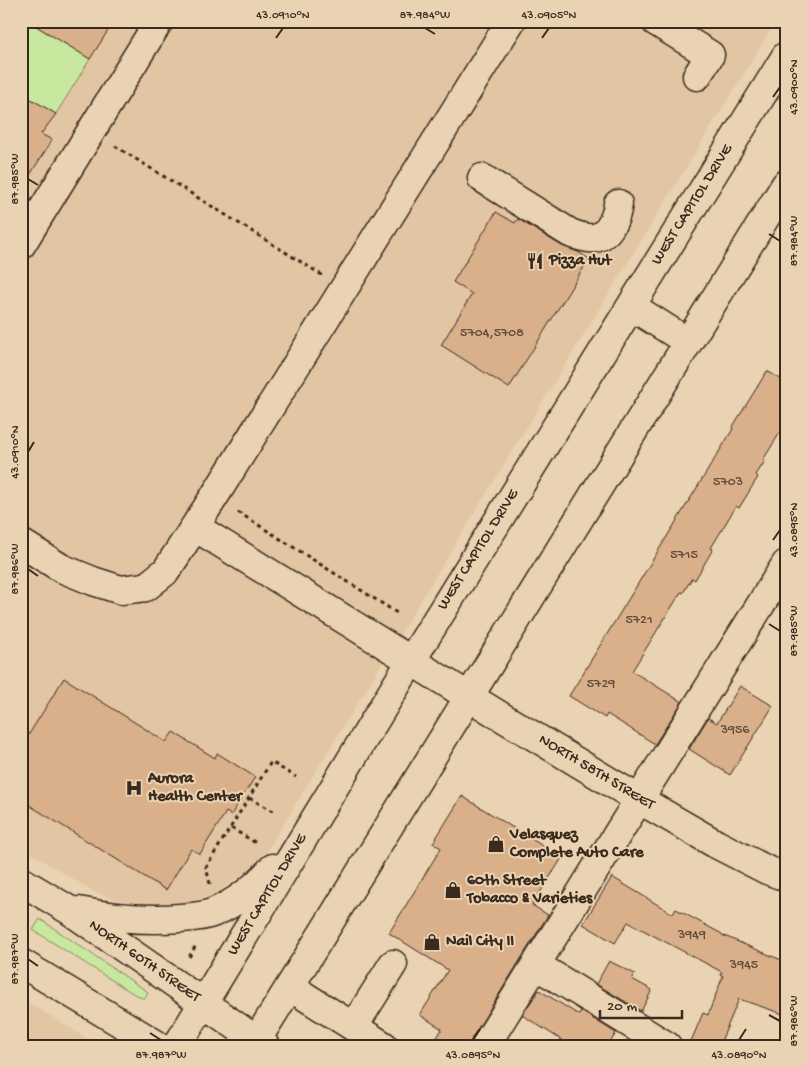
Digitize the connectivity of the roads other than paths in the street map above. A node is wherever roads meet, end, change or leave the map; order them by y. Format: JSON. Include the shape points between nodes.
{"nodes":[{"id":1,"x":159,"y":21,"type":"edge"},
{"id":2,"x":511,"y":21,"type":"edge"},
{"id":3,"x":655,"y":21,"type":"edge"},
{"id":4,"x":786,"y":56,"type":"edge"},
{"id":5,"x":697,"y":76,"type":"dead end"},
{"id":6,"x":482,"y":178,"type":"dead end"},
{"id":7,"x":786,"y":184,"type":"edge"},
{"id":8,"x":618,"y":204,"type":"dead end"},
{"id":9,"x":21,"y":244,"type":"edge"},
{"id":10,"x":630,"y":306,"type":"junction"},
{"id":11,"x":688,"y":342,"type":"junction"},
{"id":12,"x":195,"y":527,"type":"junction"},
{"id":13,"x":22,"y":544,"type":"edge"},
{"id":14,"x":786,"y":564,"type":"edge"},
{"id":15,"x":410,"y":661,"type":"junction"},
{"id":16,"x":469,"y":697,"type":"junction"},
{"id":17,"x":640,"y":800,"type":"junction"},
{"id":18,"x":306,"y":832,"type":"junction"},
{"id":19,"x":786,"y":877,"type":"edge"},
{"id":20,"x":21,"y":880,"type":"edge"},
{"id":21,"x":69,"y":910,"type":"junction"},
{"id":22,"x":21,"y":963,"type":"edge"},
{"id":23,"x":392,"y":964,"type":"dead end"},
{"id":24,"x":536,"y":965,"type":"junction"},
{"id":25,"x":290,"y":987,"type":"junction"},
{"id":26,"x":203,"y":1003,"type":"junction"},
{"id":27,"x":354,"y":1026,"type":"junction"},
{"id":28,"x":258,"y":1044,"type":"edge"},
{"id":29,"x":158,"y":1046,"type":"edge"},
{"id":30,"x":177,"y":1046,"type":"edge"},
{"id":31,"x":384,"y":1046,"type":"edge"},
{"id":32,"x":485,"y":1046,"type":"edge"},
{"id":33,"x":667,"y":1046,"type":"edge"}],
"edges":[{"from":1,"to":9,"type":"main road"},
{"from":2,"to":12,"type":"main road"},
{"from":3,"to":5,"type":"main road","via":[[710,55]]},
{"from":4,"to":10,"type":"main road","name":"WEST CAPITOL DRIVE"},
{"from":6,"to":8,"type":"main road","via":[[582,238],[604,235],[617,213]]},
{"from":7,"to":11,"type":"main road"},
{"from":10,"to":11,"type":"main road"},
{"from":10,"to":15,"type":"main road","name":"WEST CAPITOL DRIVE"},
{"from":11,"to":16,"type":"main road"},
{"from":12,"to":13,"type":"main road","via":[[166,570],[146,588],[121,590],[93,581],[61,568]]},
{"from":12,"to":15,"type":"main road","name":"NORTH 58TH STREET"},
{"from":14,"to":17,"type":"main road"},
{"from":15,"to":16,"type":"main road","name":"NORTH 58TH STREET"},
{"from":15,"to":18,"type":"main road","name":"WEST CAPITOL DRIVE"},
{"from":16,"to":17,"type":"main road","name":"NORTH 58TH STREET"},
{"from":16,"to":25,"type":"main road"},
{"from":17,"to":19,"type":"main road","name":"NORTH 58TH STREET","via":[[716,844]]},
{"from":17,"to":24,"type":"main road"},
{"from":18,"to":21,"type":"main road","via":[[258,885],[210,914],[163,920],[108,917]]},
{"from":18,"to":26,"type":"main road","name":"WEST CAPITOL DRIVE"},
{"from":20,"to":21,"type":"main road","name":"NORTH 60TH STREET"},
{"from":21,"to":26,"type":"main road","name":"NORTH 60TH STREET"},
{"from":22,"to":29,"type":"main road"},
{"from":23,"to":27,"type":"main road"},
{"from":24,"to":32,"type":"main road"},
{"from":24,"to":33,"type":"main road"},
{"from":25,"to":27,"type":"main road"},
{"from":25,"to":28,"type":"main road"},
{"from":26,"to":28,"type":"main road","name":"NORTH 60TH STREET"},
{"from":26,"to":30,"type":"main road","name":"WEST CAPITOL DRIVE"},
{"from":27,"to":31,"type":"main road"}]}
